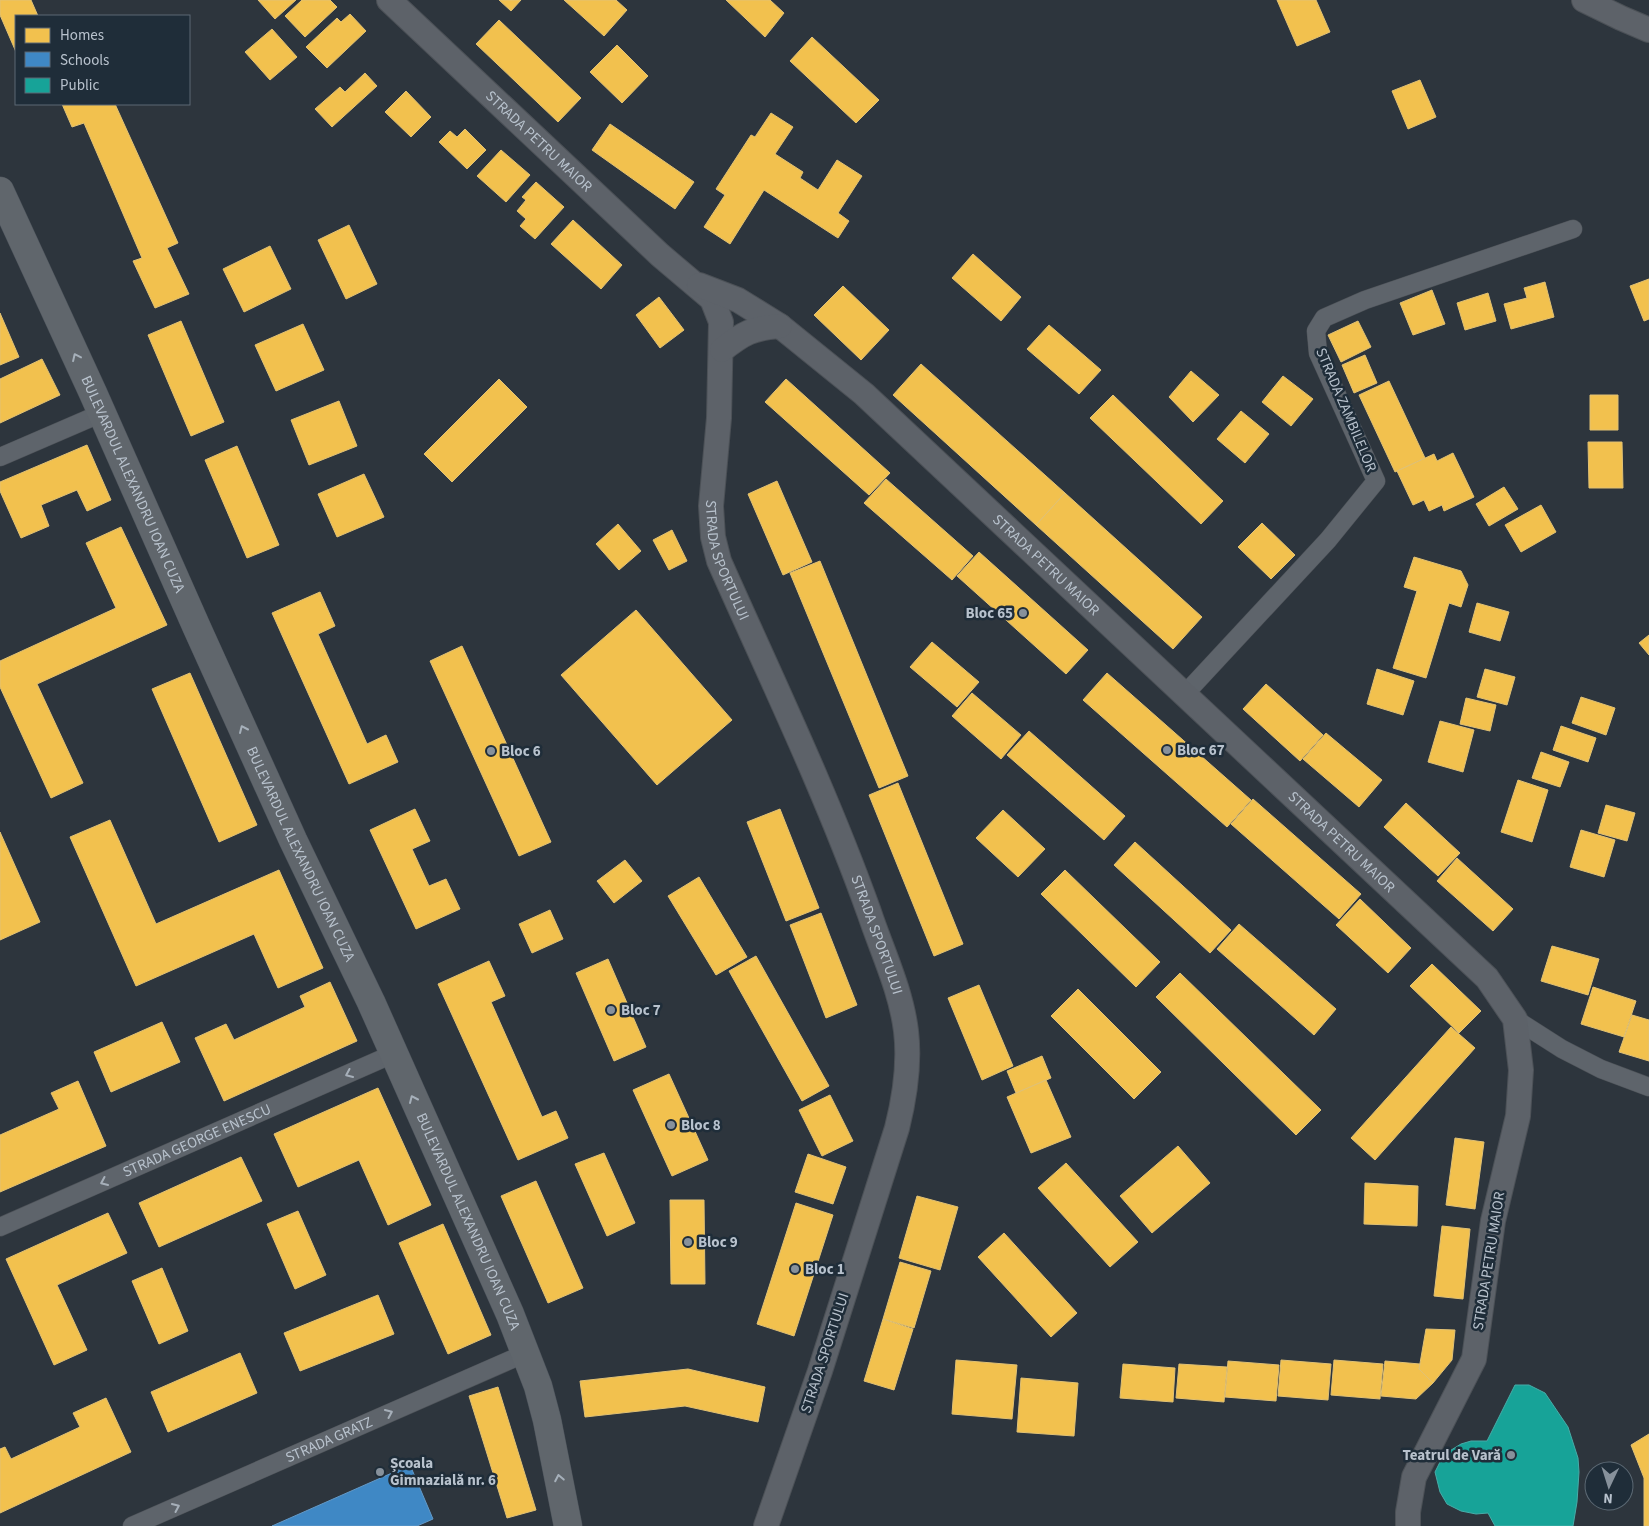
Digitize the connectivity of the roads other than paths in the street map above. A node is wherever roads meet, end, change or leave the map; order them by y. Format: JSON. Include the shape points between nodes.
{"nodes":[{"id":1,"x":389,"y":0,"type":"edge"},
{"id":2,"x":1584,"y":0,"type":"edge"},
{"id":3,"x":1649,"y":30,"type":"edge"},
{"id":4,"x":0,"y":191,"type":"edge"},
{"id":5,"x":1573,"y":229,"type":"dead end"},
{"id":6,"x":690,"y":282,"type":"junction"},
{"id":7,"x":780,"y":326,"type":"junction"},
{"id":8,"x":722,"y":350,"type":"junction"},
{"id":9,"x":102,"y":413,"type":"junction"},
{"id":10,"x":0,"y":458,"type":"edge"},
{"id":11,"x":1184,"y":696,"type":"junction"},
{"id":12,"x":1515,"y":1019,"type":"junction"},
{"id":13,"x":393,"y":1054,"type":"junction"},
{"id":14,"x":1649,"y":1087,"type":"edge"},
{"id":15,"x":0,"y":1227,"type":"edge"},
{"id":16,"x":526,"y":1353,"type":"junction"},
{"id":17,"x":1412,"y":1521,"type":"edge"},
{"id":18,"x":132,"y":1526,"type":"edge"},
{"id":19,"x":568,"y":1526,"type":"edge"},
{"id":20,"x":766,"y":1526,"type":"edge"}],
"edges":[{"from":1,"to":6,"type":"main road","name":"STRADA PETRU MAIOR"},
{"from":2,"to":3,"type":"main road"},
{"from":9,"to":4,"type":"main road","name":"BULEVARDUL ALEXANDRU IOAN CUZA","one_way":true},
{"from":5,"to":11,"type":"street","name":"STRADA ZAMBILELOR","via":[[1365,300],[1324,318],[1316,331],[1318,353],[1376,481],[1328,540]]},
{"from":6,"to":7,"type":"main road","name":"STRADA PETRU MAIOR","via":[[738,300]]},
{"from":6,"to":8,"type":"main road","name":"STRADA PETRU MAIOR"},
{"from":7,"to":8,"type":"main road","via":[[760,327],[740,335]]},
{"from":7,"to":11,"type":"main road","name":"STRADA PETRU MAIOR","via":[[864,394]]},
{"from":8,"to":20,"type":"main road","name":"STRADA SPORTULUI","via":[[711,506],[719,562],[805,748],[898,993],[906,1030],[904,1102],[894,1138],[820,1371]]},
{"from":9,"to":10,"type":"street"},
{"from":13,"to":9,"type":"main road","name":"BULEVARDUL ALEXANDRU IOAN CUZA","one_way":true},
{"from":11,"to":12,"type":"main road","name":"STRADA PETRU MAIOR","via":[[1487,978]]},
{"from":12,"to":14,"type":"street","via":[[1601,1070]]},
{"from":12,"to":17,"type":"main road","name":"STRADA PETRU MAIOR","via":[[1521,1070],[1518,1116],[1493,1221],[1474,1359],[1414,1477]]},
{"from":13,"to":15,"type":"street","name":"STRADA GEORGE ENESCU","one_way":true},
{"from":16,"to":13,"type":"main road","name":"BULEVARDUL ALEXANDRU IOAN CUZA","one_way":true},
{"from":18,"to":16,"type":"street","name":"STRADA GRATZ","one_way":true},
{"from":19,"to":16,"type":"main road","name":"BULEVARDUL ALEXANDRU IOAN CUZA","one_way":true,"via":[[547,1420]]}]}
